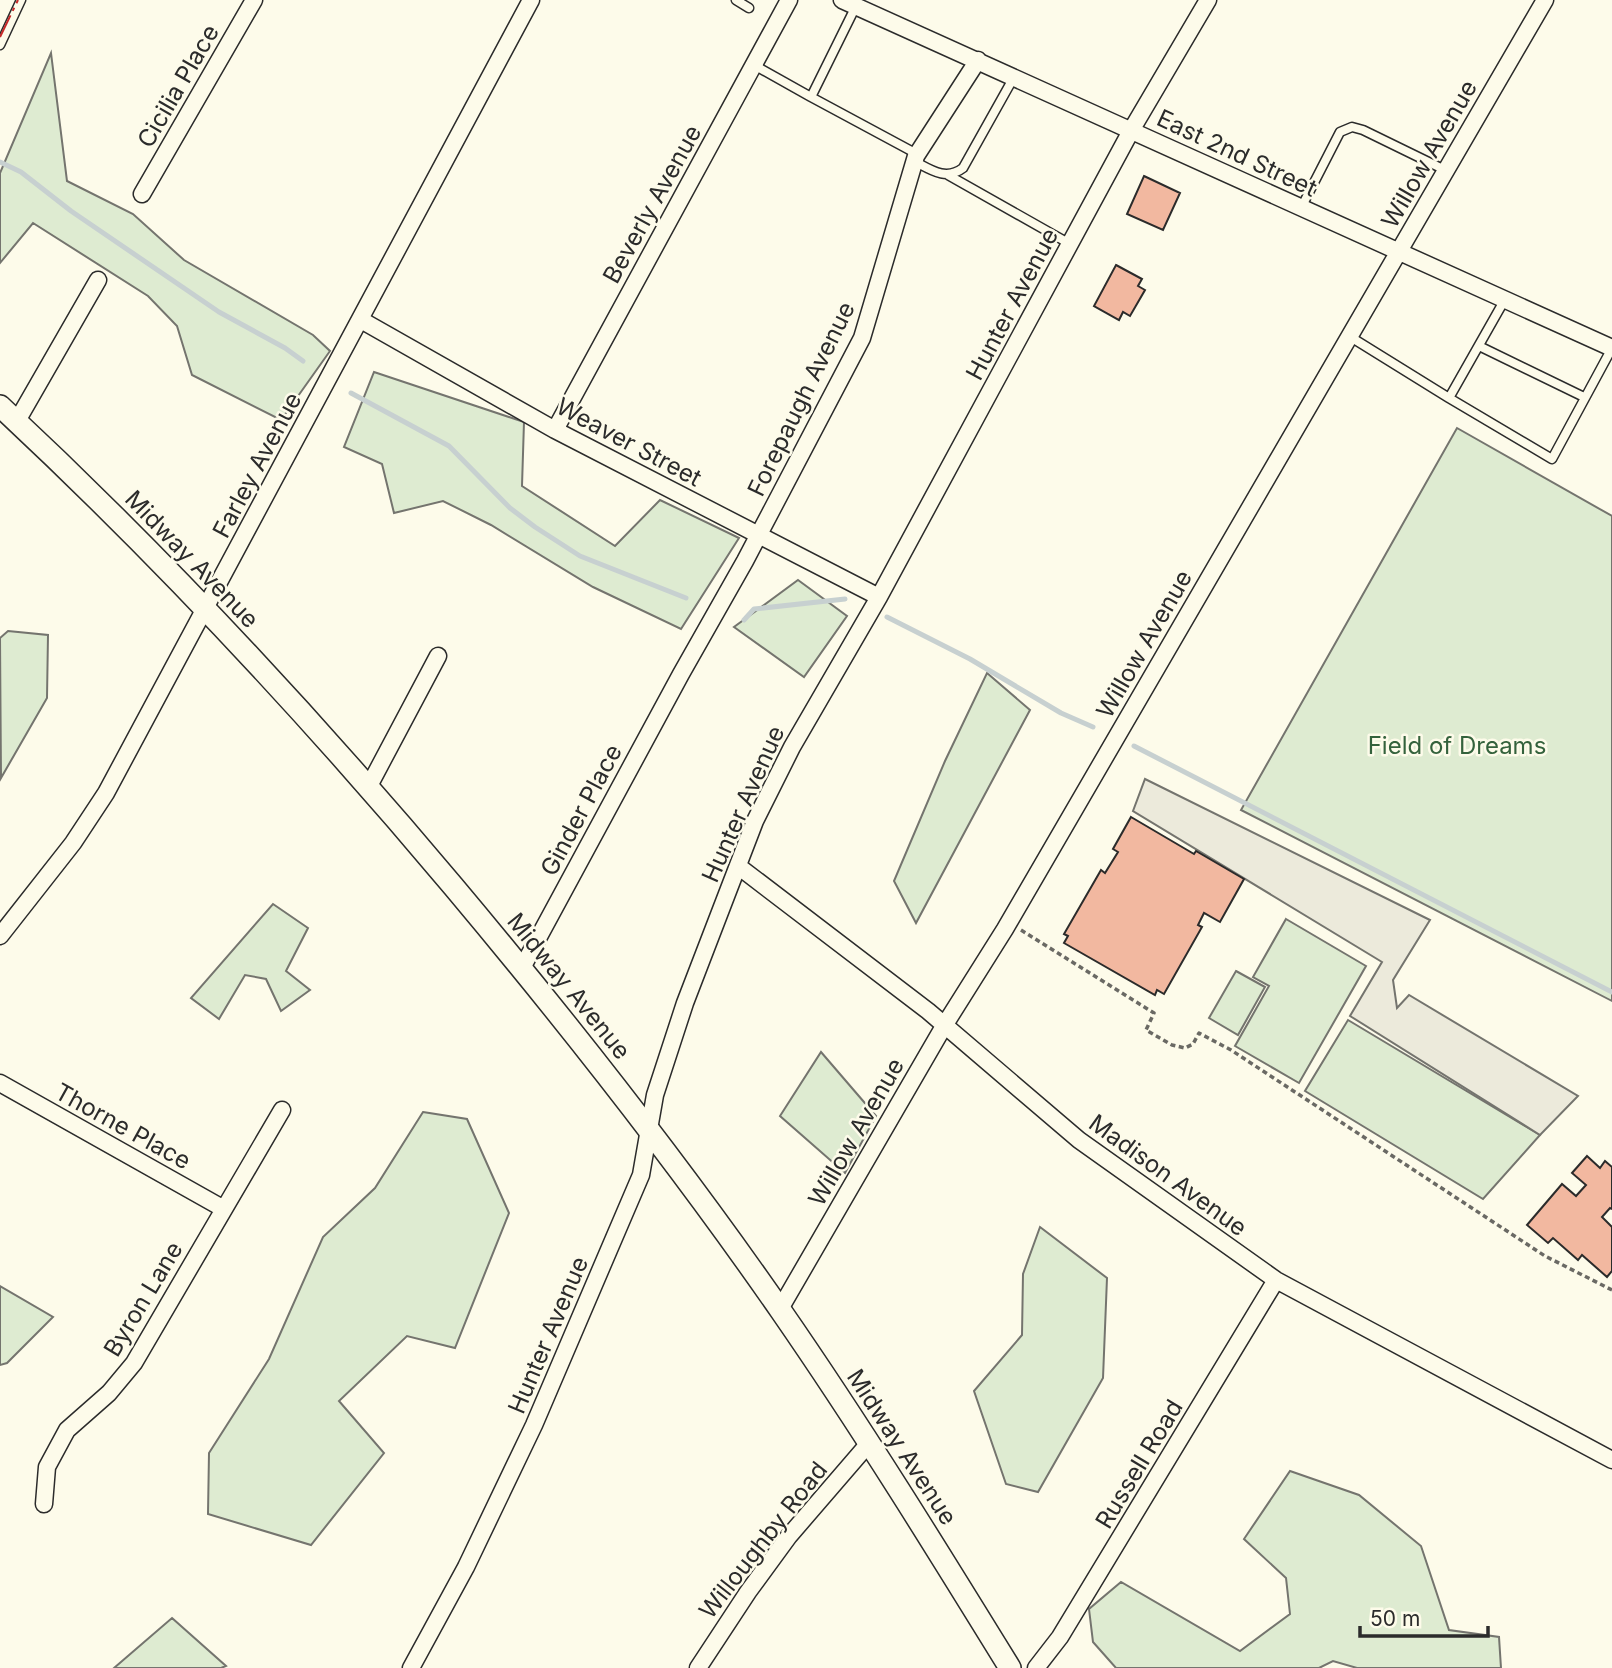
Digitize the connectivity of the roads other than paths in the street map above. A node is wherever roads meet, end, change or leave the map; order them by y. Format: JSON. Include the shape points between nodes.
{"nodes":[{"id":1,"x":21,"y":0,"type":"edge"},
{"id":2,"x":254,"y":0,"type":"edge"},
{"id":3,"x":531,"y":0,"type":"edge"},
{"id":4,"x":736,"y":0,"type":"edge"},
{"id":5,"x":789,"y":0,"type":"edge"},
{"id":6,"x":1208,"y":0,"type":"edge"},
{"id":7,"x":1545,"y":0,"type":"edge"},
{"id":8,"x":849,"y":3,"type":"edge"},
{"id":9,"x":749,"y":8,"type":"dead end"},
{"id":10,"x":0,"y":45,"type":"edge"},
{"id":11,"x":978,"y":60,"type":"junction"},
{"id":12,"x":754,"y":65,"type":"junction"},
{"id":13,"x":1014,"y":76,"type":"junction"},
{"id":14,"x":811,"y":97,"type":"junction"},
{"id":15,"x":1132,"y":129,"type":"junction"},
{"id":16,"x":916,"y":158,"type":"junction"},
{"id":17,"x":1445,"y":170,"type":"junction"},
{"id":18,"x":948,"y":175,"type":"junction"},
{"id":19,"x":142,"y":194,"type":"dead end"},
{"id":20,"x":1301,"y":208,"type":"junction"},
{"id":21,"x":1070,"y":244,"type":"junction"},
{"id":22,"x":1398,"y":252,"type":"junction"},
{"id":23,"x":98,"y":280,"type":"dead end"},
{"id":24,"x":1504,"y":301,"type":"junction"},
{"id":25,"x":361,"y":320,"type":"junction"},
{"id":26,"x":1349,"y":336,"type":"junction"},
{"id":27,"x":1479,"y":346,"type":"junction"},
{"id":28,"x":1612,"y":347,"type":"edge"},
{"id":29,"x":1584,"y":397,"type":"junction"},
{"id":30,"x":1449,"y":398,"type":"junction"},
{"id":31,"x":0,"y":405,"type":"edge"},
{"id":32,"x":17,"y":421,"type":"junction"},
{"id":33,"x":555,"y":430,"type":"junction"},
{"id":34,"x":759,"y":535,"type":"junction"},
{"id":35,"x":879,"y":597,"type":"junction"},
{"id":36,"x":205,"y":610,"type":"junction"},
{"id":37,"x":438,"y":656,"type":"dead end"},
{"id":38,"x":681,"y":674,"type":"joint"},
{"id":39,"x":369,"y":786,"type":"junction"},
{"id":40,"x":738,"y":866,"type":"junction"},
{"id":41,"x":0,"y":936,"type":"edge"},
{"id":42,"x":522,"y":968,"type":"junction"},
{"id":43,"x":944,"y":1026,"type":"junction"},
{"id":44,"x":0,"y":1083,"type":"edge"},
{"id":45,"x":282,"y":1110,"type":"dead end"},
{"id":46,"x":649,"y":1129,"type":"junction"},
{"id":47,"x":224,"y":1209,"type":"junction"},
{"id":48,"x":1276,"y":1280,"type":"junction"},
{"id":49,"x":780,"y":1309,"type":"junction"},
{"id":50,"x":870,"y":1443,"type":"junction"},
{"id":51,"x":1612,"y":1460,"type":"edge"},
{"id":52,"x":44,"y":1504,"type":"dead end"},
{"id":53,"x":411,"y":1668,"type":"edge"},
{"id":54,"x":698,"y":1668,"type":"edge"},
{"id":55,"x":1010,"y":1668,"type":"edge"},
{"id":56,"x":1036,"y":1668,"type":"edge"}],
"edges":[{"from":1,"to":10,"type":"lane"},
{"from":2,"to":19,"type":"street","name":"Cicilia Place"},
{"from":3,"to":25,"type":"street","name":"Farley Avenue"},
{"from":4,"to":9,"type":"lane"},
{"from":5,"to":12,"type":"street","name":"Beverly Avenue"},
{"from":6,"to":15,"type":"street","name":"Hunter Avenue"},
{"from":7,"to":17,"type":"street","name":"Willow Avenue"},
{"from":8,"to":11,"type":"street","name":"East 2nd Street"},
{"from":8,"to":14,"type":"lane"},
{"from":11,"to":13,"type":"street","name":"East 2nd Street"},
{"from":11,"to":16,"type":"street","name":"Forepaugh Avenue"},
{"from":12,"to":14,"type":"lane"},
{"from":12,"to":33,"type":"street","name":"Beverly Avenue"},
{"from":13,"to":15,"type":"street","name":"East 2nd Street"},
{"from":13,"to":18,"type":"lane","via":[[963,168]]},
{"from":14,"to":16,"type":"lane"},
{"from":15,"to":20,"type":"street","name":"East 2nd Street"},
{"from":15,"to":21,"type":"street","name":"Hunter Avenue"},
{"from":16,"to":18,"type":"lane"},
{"from":16,"to":34,"type":"street","name":"Forepaugh Avenue","via":[[862,338]]},
{"from":17,"to":20,"type":"lane","via":[[1352,127],[1340,132]]},
{"from":17,"to":22,"type":"street","name":"Willow Avenue"},
{"from":18,"to":21,"type":"lane"},
{"from":20,"to":22,"type":"street","name":"East 2nd Street"},
{"from":21,"to":35,"type":"street","name":"Hunter Avenue"},
{"from":22,"to":24,"type":"street","name":"East 2nd Street"},
{"from":22,"to":26,"type":"street","name":"Willow Avenue"},
{"from":23,"to":32,"type":"street"},
{"from":24,"to":27,"type":"lane"},
{"from":24,"to":28,"type":"street","name":"East 2nd Street"},
{"from":25,"to":33,"type":"street","name":"Weaver Street"},
{"from":25,"to":36,"type":"street","name":"Farley Avenue"},
{"from":26,"to":30,"type":"lane"},
{"from":26,"to":43,"type":"street","name":"Willow Avenue","via":[[1005,929]]},
{"from":27,"to":29,"type":"lane"},
{"from":27,"to":30,"type":"lane"},
{"from":28,"to":29,"type":"lane"},
{"from":29,"to":30,"type":"lane","via":[[1552,459]]},
{"from":31,"to":32,"type":"street","name":"Midway Avenue"},
{"from":32,"to":36,"type":"street","name":"Midway Avenue"},
{"from":33,"to":34,"type":"street","name":"Weaver Street"},
{"from":34,"to":35,"type":"street","name":"Weaver Street"},
{"from":34,"to":38,"type":"street","name":"Forepaugh Avenue"},
{"from":35,"to":40,"type":"street","name":"Hunter Avenue","via":[[792,747]]},
{"from":36,"to":39,"type":"street","name":"Midway Avenue"},
{"from":36,"to":41,"type":"street","name":"Farley Avenue","via":[[106,793]]},
{"from":37,"to":39,"type":"street"},
{"from":38,"to":42,"type":"street","name":"Ginder Place"},
{"from":39,"to":42,"type":"street","name":"Midway Avenue"},
{"from":40,"to":43,"type":"street","name":"Madison Avenue"},
{"from":40,"to":46,"type":"street","name":"Hunter Avenue","via":[[685,1003],[655,1095]]},
{"from":42,"to":46,"type":"street","name":"Midway Avenue"},
{"from":43,"to":48,"type":"street","name":"Madison Avenue","via":[[1079,1140]]},
{"from":43,"to":49,"type":"street","name":"Willow Avenue"},
{"from":44,"to":47,"type":"street","name":"Thorne Place"},
{"from":45,"to":47,"type":"street","name":"Byron Lane"},
{"from":46,"to":49,"type":"street","name":"Midway Avenue"},
{"from":46,"to":53,"type":"street","name":"Hunter Avenue","via":[[641,1175],[534,1425]]},
{"from":47,"to":52,"type":"street","name":"Byron Lane","via":[[134,1363],[109,1393],[67,1430],[47,1466]]},
{"from":48,"to":51,"type":"street","name":"Madison Avenue"},
{"from":48,"to":56,"type":"street","name":"Russell Road","via":[[1060,1637]]},
{"from":49,"to":50,"type":"street","name":"Midway Avenue"},
{"from":50,"to":54,"type":"street","name":"Willoughby Road","via":[[789,1536]]},
{"from":50,"to":55,"type":"street","name":"Midway Avenue"}]}
